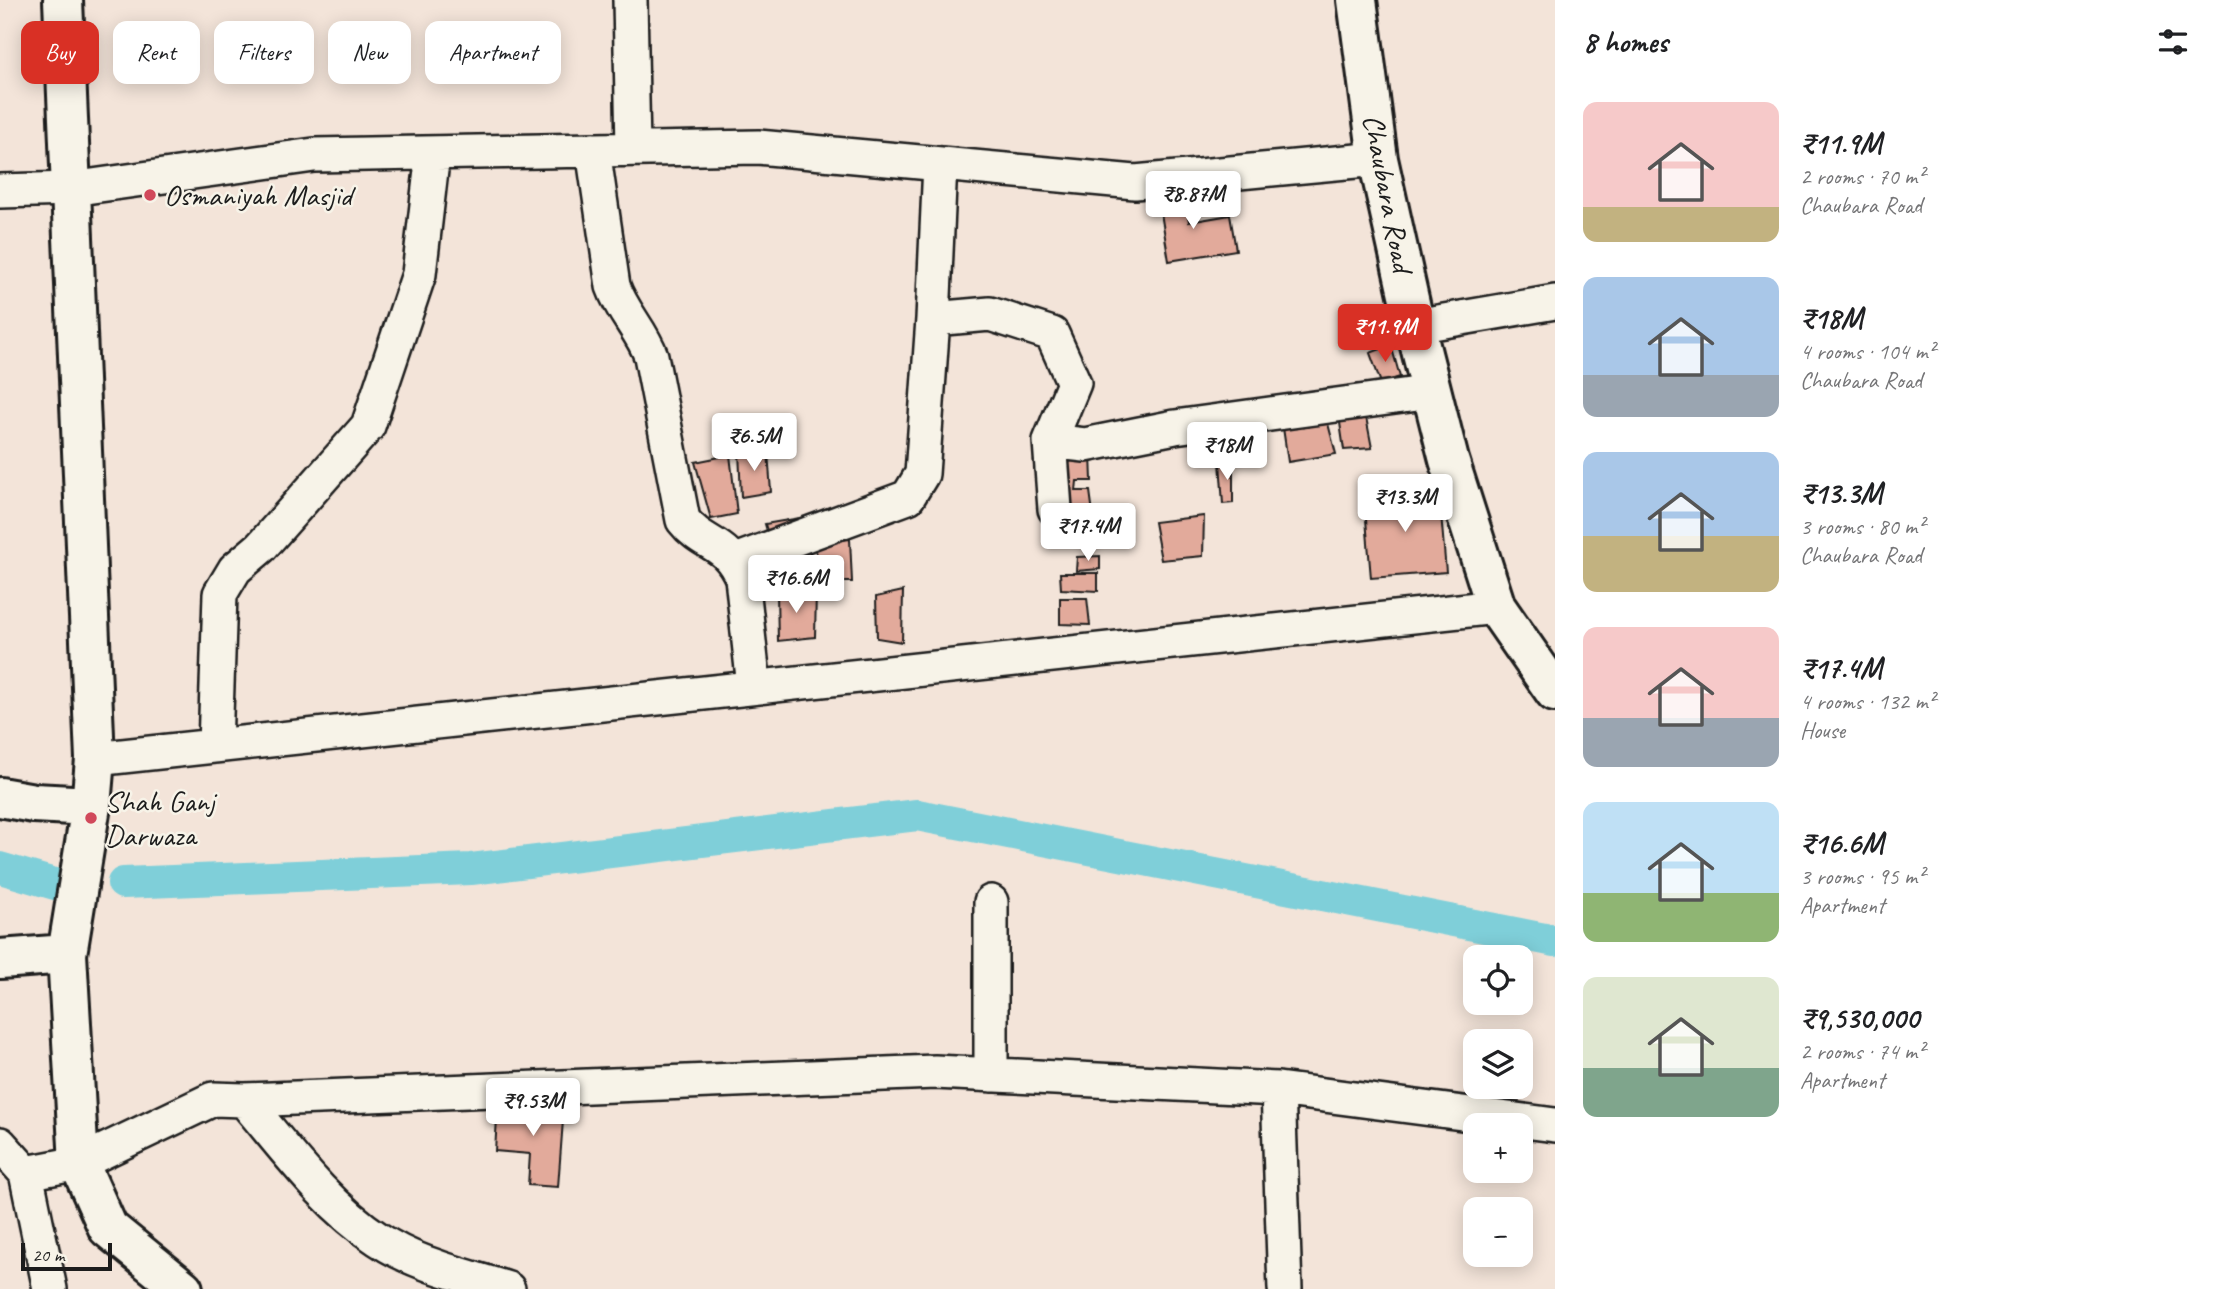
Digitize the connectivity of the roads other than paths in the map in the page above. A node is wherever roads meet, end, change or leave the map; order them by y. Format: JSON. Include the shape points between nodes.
{"nodes":[{"id":1,"x":63,"y":0,"type":"edge"},
{"id":2,"x":630,"y":0,"type":"edge"},
{"id":3,"x":1357,"y":0,"type":"edge"},
{"id":4,"x":633,"y":149,"type":"junction"},
{"id":5,"x":593,"y":150,"type":"junction"},
{"id":6,"x":433,"y":153,"type":"junction"},
{"id":7,"x":1378,"y":159,"type":"junction"},
{"id":8,"x":940,"y":164,"type":"junction"},
{"id":9,"x":71,"y":188,"type":"junction"},
{"id":10,"x":0,"y":191,"type":"edge"},
{"id":11,"x":1555,"y":302,"type":"edge"},
{"id":12,"x":933,"y":320,"type":"junction"},
{"id":13,"x":1415,"y":326,"type":"junction"},
{"id":14,"x":1432,"y":392,"type":"junction"},
{"id":15,"x":1050,"y":441,"type":"junction"},
{"id":16,"x":1055,"y":509,"type":"dead end"},
{"id":17,"x":735,"y":561,"type":"junction"},
{"id":18,"x":1496,"y":607,"type":"junction"},
{"id":19,"x":754,"y":687,"type":"junction"},
{"id":20,"x":1555,"y":692,"type":"edge"},
{"id":21,"x":215,"y":746,"type":"junction"},
{"id":22,"x":95,"y":759,"type":"junction"},
{"id":23,"x":0,"y":797,"type":"edge"},
{"id":24,"x":91,"y":806,"type":"junction"},
{"id":25,"x":991,"y":902,"type":"dead end"},
{"id":26,"x":67,"y":954,"type":"junction"},
{"id":27,"x":0,"y":959,"type":"edge"},
{"id":28,"x":991,"y":1075,"type":"junction"},
{"id":29,"x":1278,"y":1089,"type":"junction"},
{"id":30,"x":244,"y":1100,"type":"junction"},
{"id":31,"x":1555,"y":1125,"type":"edge"},
{"id":32,"x":0,"y":1144,"type":"edge"},
{"id":33,"x":79,"y":1163,"type":"junction"},
{"id":34,"x":26,"y":1173,"type":"junction"},
{"id":35,"x":50,"y":1289,"type":"edge"},
{"id":36,"x":183,"y":1289,"type":"edge"},
{"id":37,"x":508,"y":1289,"type":"edge"},
{"id":38,"x":1285,"y":1289,"type":"edge"}],
"edges":[{"from":1,"to":9,"type":"street"},
{"from":2,"to":4,"type":"street"},
{"from":3,"to":7,"type":"street","name":"Chaubara Road"},
{"from":4,"to":5,"type":"street"},
{"from":4,"to":8,"type":"street","via":[[758,147]]},
{"from":5,"to":6,"type":"street"},
{"from":5,"to":17,"type":"street","via":[[613,286],[651,356],[683,520]]},
{"from":6,"to":9,"type":"street","via":[[314,155]]},
{"from":6,"to":21,"type":"street","via":[[419,274],[368,426],[261,547],[235,569],[220,594]]},
{"from":7,"to":8,"type":"street","via":[[1135,182]]},
{"from":7,"to":13,"type":"street","name":"Chaubara Road"},
{"from":8,"to":12,"type":"street"},
{"from":9,"to":10,"type":"street"},
{"from":9,"to":22,"type":"street"},
{"from":11,"to":13,"type":"street"},
{"from":12,"to":15,"type":"street","via":[[990,314],[1052,334],[1074,383]]},
{"from":12,"to":17,"type":"street","via":[[922,474],[908,497]]},
{"from":13,"to":14,"type":"street","name":"Chaubara Road"},
{"from":14,"to":15,"type":"street","via":[[1175,427],[1085,445]]},
{"from":14,"to":18,"type":"street","name":"Chaubara Road"},
{"from":15,"to":16,"type":"street"},
{"from":17,"to":19,"type":"street","via":[[742,578]]},
{"from":18,"to":19,"type":"street"},
{"from":18,"to":20,"type":"street","name":"Chaubara Road"},
{"from":19,"to":21,"type":"street"},
{"from":21,"to":22,"type":"street"},
{"from":22,"to":24,"type":"street"},
{"from":23,"to":24,"type":"street"},
{"from":24,"to":26,"type":"street"},
{"from":25,"to":28,"type":"street"},
{"from":26,"to":27,"type":"street"},
{"from":26,"to":33,"type":"street"},
{"from":28,"to":29,"type":"street"},
{"from":28,"to":30,"type":"street","via":[[935,1072]]},
{"from":29,"to":31,"type":"street"},
{"from":29,"to":38,"type":"street"},
{"from":30,"to":33,"type":"street","via":[[213,1099]]},
{"from":30,"to":37,"type":"street","via":[[341,1211],[379,1240],[416,1259]]},
{"from":32,"to":34,"type":"street"},
{"from":33,"to":34,"type":"street"},
{"from":33,"to":36,"type":"street","via":[[108,1228]]},
{"from":34,"to":35,"type":"street"}]}
